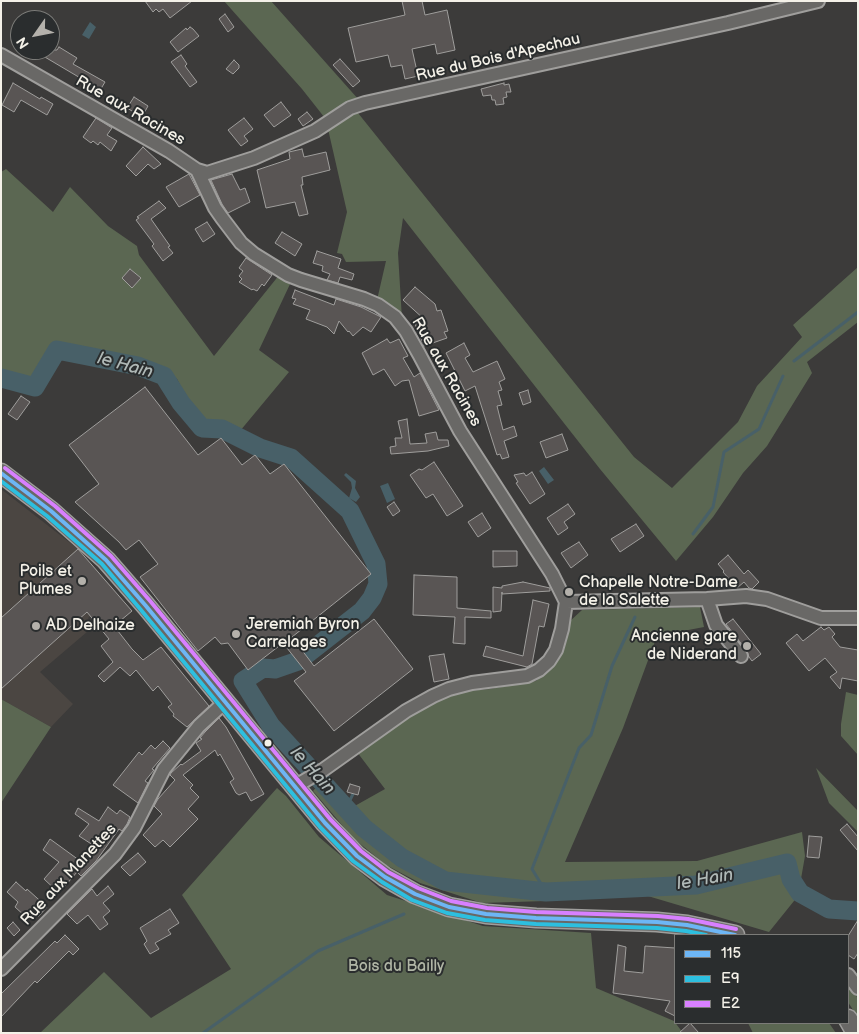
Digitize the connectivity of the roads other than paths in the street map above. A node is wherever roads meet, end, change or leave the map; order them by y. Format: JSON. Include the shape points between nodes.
{"nodes":[{"id":1,"x":818,"y":1,"type":"edge"},
{"id":2,"x":1,"y":54,"type":"edge"},
{"id":3,"x":197,"y":170,"type":"junction"},
{"id":4,"x":1,"y":473,"type":"edge"},
{"id":5,"x":707,"y":599,"type":"junction"},
{"id":6,"x":566,"y":602,"type":"junction"},
{"id":7,"x":858,"y":618,"type":"edge"},
{"id":8,"x":741,"y":656,"type":"dead end"},
{"id":9,"x":225,"y":702,"type":"junction"},
{"id":10,"x":294,"y":787,"type":"junction"},
{"id":11,"x":731,"y":934,"type":"edge"},
{"id":12,"x":1,"y":969,"type":"edge"},
{"id":13,"x":849,"y":976,"type":"edge"},
{"id":14,"x":858,"y":988,"type":"edge"},
{"id":15,"x":849,"y":1021,"type":"edge"},
{"id":16,"x":856,"y":1033,"type":"edge"}],
"edges":[{"from":1,"to":3,"type":"street","name":"Rue du Bois d'Apechau","via":[[365,103],[350,108],[292,143],[207,173]]},
{"from":2,"to":3,"type":"street","name":"Rue aux Racines"},
{"from":3,"to":6,"type":"street","name":"Rue aux Racines","via":[[215,208],[241,243],[254,254],[301,280],[378,305],[400,323],[460,431],[552,574]]},
{"from":4,"to":9,"type":"main road","via":[[106,560]]},
{"from":5,"to":6,"type":"street"},
{"from":5,"to":7,"type":"street","via":[[758,596],[822,618]]},
{"from":5,"to":8,"type":"street","via":[[716,625]]},
{"from":6,"to":10,"type":"street","via":[[556,650],[539,670],[527,676],[472,683],[433,696]]},
{"from":9,"to":10,"type":"main road"},
{"from":9,"to":12,"type":"street","name":"Rue aux Manettes","via":[[199,726],[164,769],[134,828],[115,854]]},
{"from":10,"to":11,"type":"main road","via":[[357,856],[415,894],[449,907],[494,915],[677,924]]},
{"from":13,"to":14,"type":"street"},
{"from":15,"to":16,"type":"main road"}]}
